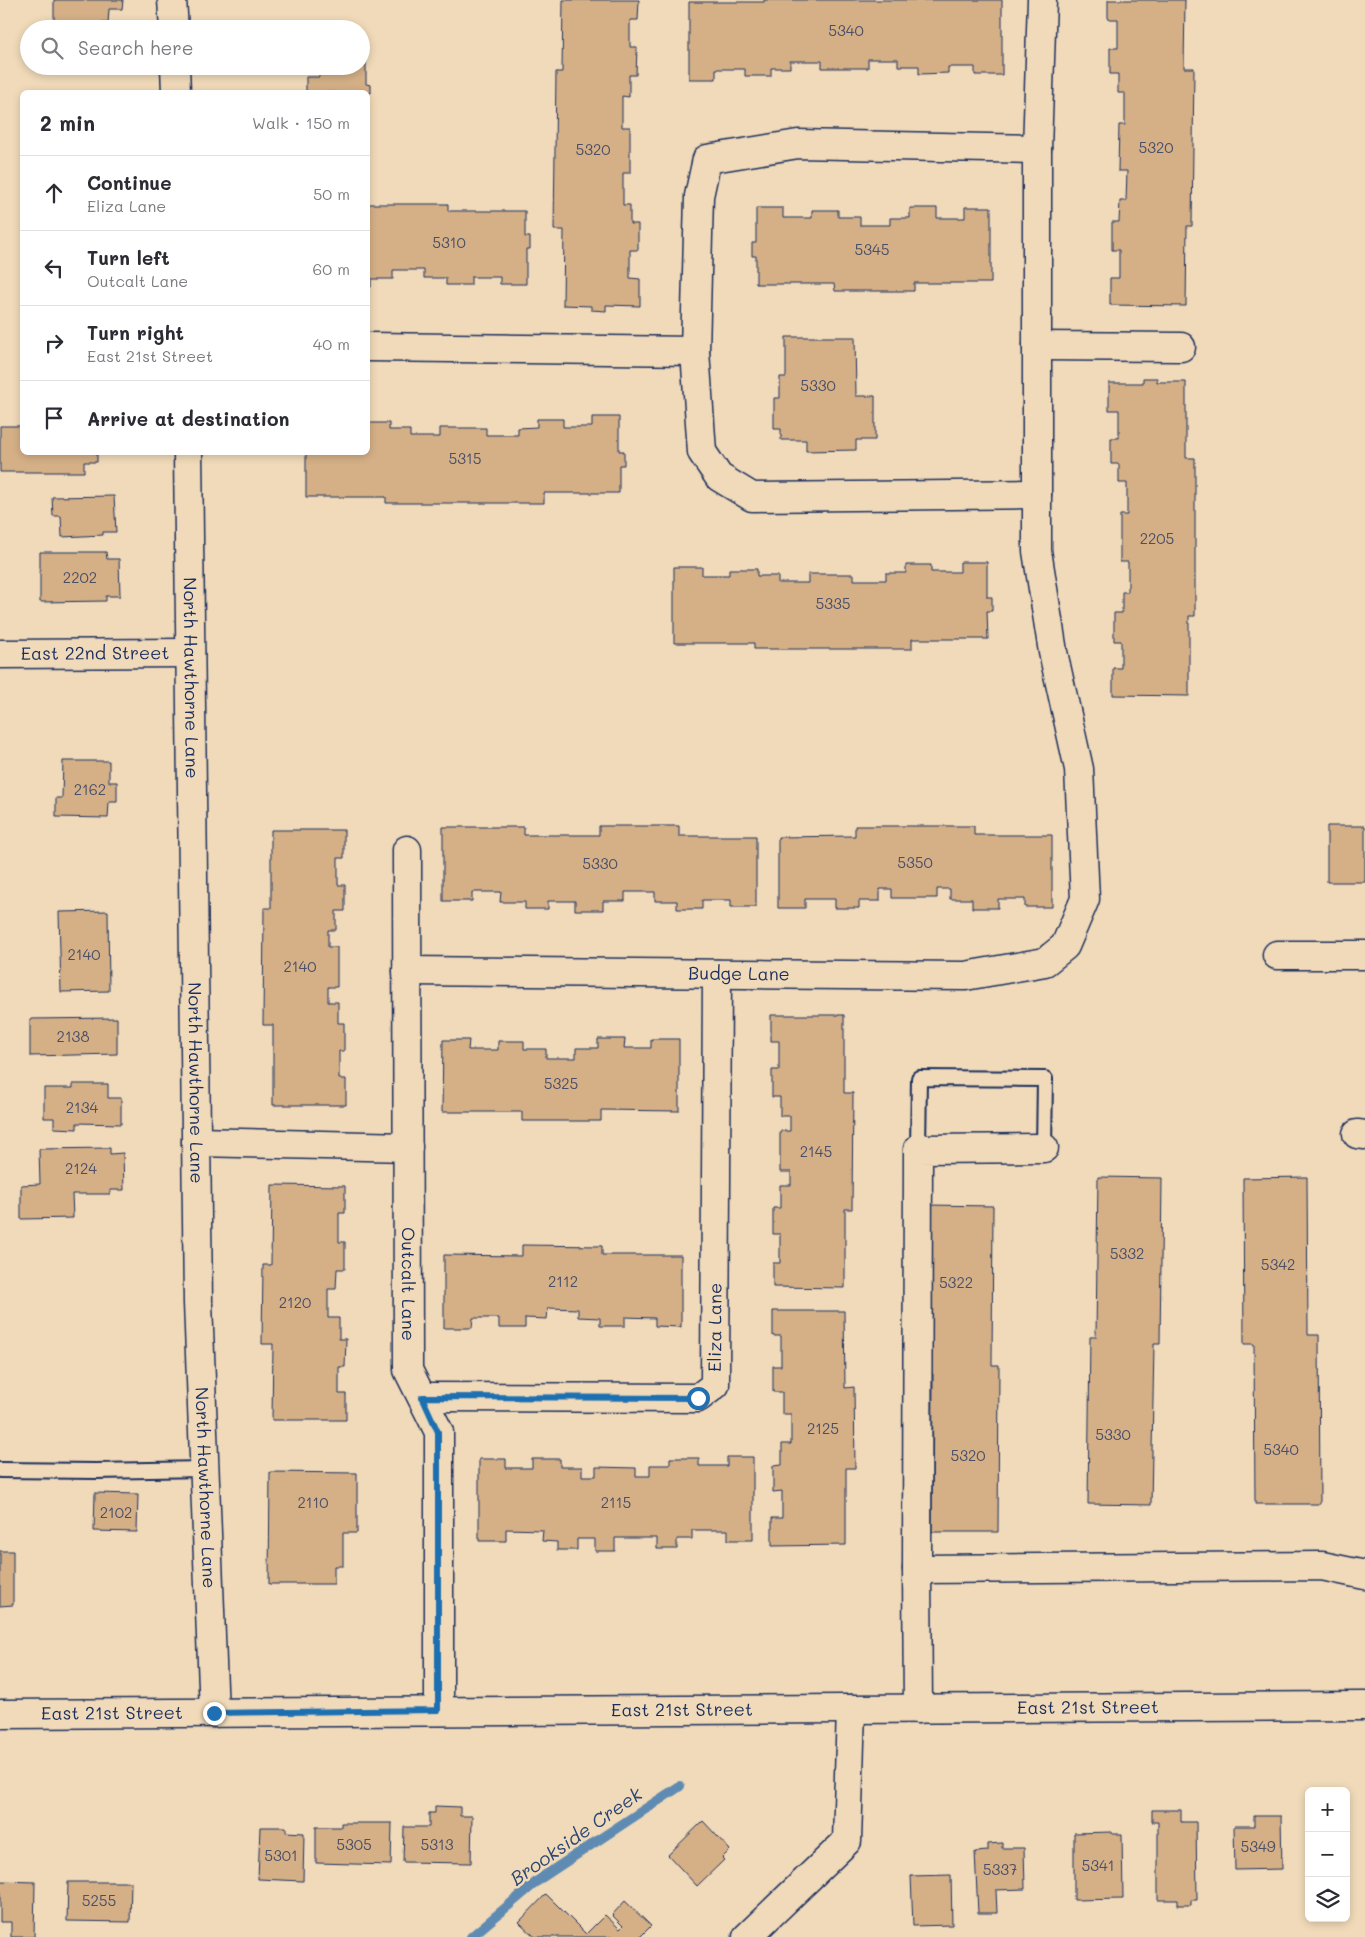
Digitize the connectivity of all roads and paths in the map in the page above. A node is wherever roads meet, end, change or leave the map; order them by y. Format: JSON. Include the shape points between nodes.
{"nodes":[{"id":1,"x":172,"y":0,"type":"edge"},
{"id":2,"x":1042,"y":0,"type":"edge"},
{"id":3,"x":173,"y":20,"type":"edge"},
{"id":4,"x":175,"y":75,"type":"edge"},
{"id":5,"x":176,"y":90,"type":"edge"},
{"id":6,"x":1037,"y":149,"type":"junction"},
{"id":7,"x":1037,"y":346,"type":"junction"},
{"id":8,"x":370,"y":347,"type":"edge"},
{"id":9,"x":1181,"y":347,"type":"dead end"},
{"id":10,"x":695,"y":352,"type":"junction"},
{"id":11,"x":188,"y":455,"type":"edge"},
{"id":12,"x":1037,"y":494,"type":"junction"},
{"id":13,"x":190,"y":653,"type":"junction"},
{"id":14,"x":0,"y":654,"type":"edge"},
{"id":15,"x":407,"y":850,"type":"dead end"},
{"id":16,"x":1278,"y":955,"type":"dead end"},
{"id":17,"x":1365,"y":955,"type":"edge"},
{"id":18,"x":408,"y":971,"type":"junction"},
{"id":19,"x":717,"y":974,"type":"junction"},
{"id":20,"x":196,"y":1142,"type":"junction"},
{"id":21,"x":408,"y":1147,"type":"junction"},
{"id":22,"x":1044,"y":1148,"type":"joint"},
{"id":23,"x":918,"y":1149,"type":"junction"},
{"id":24,"x":422,"y":1397,"type":"junction"},
{"id":25,"x":204,"y":1469,"type":"junction"},
{"id":26,"x":0,"y":1470,"type":"edge"},
{"id":27,"x":917,"y":1569,"type":"junction"},
{"id":28,"x":1365,"y":1575,"type":"edge"},
{"id":29,"x":1365,"y":1706,"type":"edge"},
{"id":30,"x":851,"y":1709,"type":"junction"},
{"id":31,"x":918,"y":1709,"type":"junction"},
{"id":32,"x":438,"y":1710,"type":"junction"},
{"id":33,"x":214,"y":1713,"type":"junction"},
{"id":34,"x":0,"y":1714,"type":"edge"},
{"id":35,"x":747,"y":1937,"type":"edge"}],
"edges":[{"from":1,"to":3,"type":"street"},
{"from":2,"to":6,"type":"street"},
{"from":4,"to":5,"type":"street"},
{"from":6,"to":7,"type":"street"},
{"from":6,"to":10,"type":"street","via":[[798,144],[707,159],[699,196]]},
{"from":7,"to":9,"type":"street"},
{"from":7,"to":12,"type":"street"},
{"from":8,"to":10,"type":"street"},
{"from":10,"to":12,"type":"street","via":[[702,452],[719,477],[752,497]]},
{"from":11,"to":13,"type":"street","name":"North Hawthorne Lane"},
{"from":12,"to":19,"type":"street","name":"Budge Lane","via":[[1037,550],[1053,652],[1079,770],[1085,899],[1065,946],[1045,962],[965,976]]},
{"from":13,"to":14,"type":"street","name":"East 22nd Street"},
{"from":13,"to":20,"type":"street","name":"North Hawthorne Lane"},
{"from":15,"to":18,"type":"street","name":"Outcalt Lane"},
{"from":16,"to":17,"type":"street"},
{"from":18,"to":19,"type":"street","name":"Budge Lane"},
{"from":18,"to":21,"type":"street","name":"Outcalt Lane"},
{"from":19,"to":24,"type":"street","name":"Eliza Lane","via":[[715,1385],[698,1398]]},
{"from":20,"to":21,"type":"street"},
{"from":20,"to":25,"type":"street","name":"North Hawthorne Lane"},
{"from":21,"to":24,"type":"street","name":"Outcalt Lane","via":[[408,1370]]},
{"from":22,"to":23,"type":"street"},
{"from":22,"to":23,"type":"lane","via":[[1045,1080],[919,1078]]},
{"from":23,"to":27,"type":"street"},
{"from":24,"to":32,"type":"street","name":"Outcalt Lane","via":[[438,1432]]},
{"from":25,"to":26,"type":"lane"},
{"from":25,"to":33,"type":"street","name":"North Hawthorne Lane"},
{"from":27,"to":28,"type":"street","via":[[1322,1566]]},
{"from":27,"to":31,"type":"street"},
{"from":29,"to":31,"type":"street","name":"East 21st Street"},
{"from":30,"to":31,"type":"street","name":"East 21st Street"},
{"from":30,"to":32,"type":"street","name":"East 21st Street"},
{"from":30,"to":35,"type":"street","via":[[847,1841]]},
{"from":32,"to":33,"type":"street","name":"East 21st Street"},
{"from":33,"to":34,"type":"street","name":"East 21st Street"}]}
